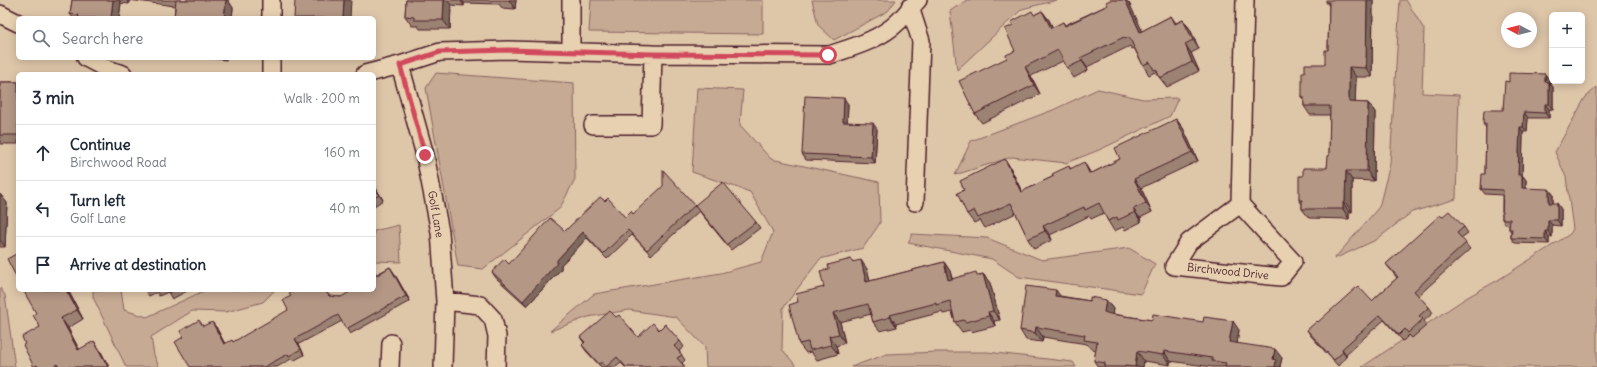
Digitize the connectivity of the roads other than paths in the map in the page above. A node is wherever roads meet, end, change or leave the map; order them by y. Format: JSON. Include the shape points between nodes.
{"nodes":[{"id":1,"x":271,"y":0,"type":"edge"},
{"id":2,"x":571,"y":0,"type":"edge"},
{"id":3,"x":1245,"y":0,"type":"edge"},
{"id":4,"x":914,"y":4,"type":"edge"},
{"id":5,"x":0,"y":14,"type":"edge"},
{"id":6,"x":271,"y":16,"type":"edge"},
{"id":7,"x":16,"y":22,"type":"edge"},
{"id":8,"x":571,"y":50,"type":"junction"},
{"id":9,"x":653,"y":54,"type":"junction"},
{"id":10,"x":90,"y":60,"type":"edge"},
{"id":11,"x":271,"y":60,"type":"edge"},
{"id":12,"x":400,"y":65,"type":"junction"},
{"id":13,"x":117,"y":72,"type":"edge"},
{"id":14,"x":271,"y":72,"type":"edge"},
{"id":15,"x":373,"y":72,"type":"edge"},
{"id":16,"x":593,"y":125,"type":"dead end"},
{"id":17,"x":915,"y":202,"type":"dead end"},
{"id":18,"x":1240,"y":204,"type":"junction"},
{"id":19,"x":445,"y":301,"type":"junction"},
{"id":20,"x":391,"y":343,"type":"dead end"},
{"id":21,"x":390,"y":367,"type":"edge"},
{"id":22,"x":443,"y":367,"type":"edge"},
{"id":23,"x":496,"y":367,"type":"edge"}],
"edges":[{"from":1,"to":6,"type":"street"},
{"from":2,"to":8,"type":"street"},
{"from":3,"to":18,"type":"street"},
{"from":4,"to":9,"type":"street","via":[[899,21],[876,37],[828,55]]},
{"from":4,"to":17,"type":"street","via":[[921,41]]},
{"from":5,"to":7,"type":"street"},
{"from":8,"to":9,"type":"street"},
{"from":8,"to":12,"type":"street","via":[[440,52]]},
{"from":9,"to":16,"type":"street","via":[[651,125]]},
{"from":10,"to":13,"type":"street"},
{"from":11,"to":14,"type":"street"},
{"from":12,"to":15,"type":"street"},
{"from":12,"to":19,"type":"street","name":"Golf Lane","via":[[425,155],[440,232]]},
{"from":18,"to":18,"type":"street","name":"Birchwood Drive","via":[[1189,242],[1174,266],[1281,277],[1292,262]]},
{"from":19,"to":22,"type":"street","name":"Golf Lane"},
{"from":19,"to":23,"type":"street","via":[[480,306],[493,319],[497,336]]},
{"from":20,"to":21,"type":"street"}]}
